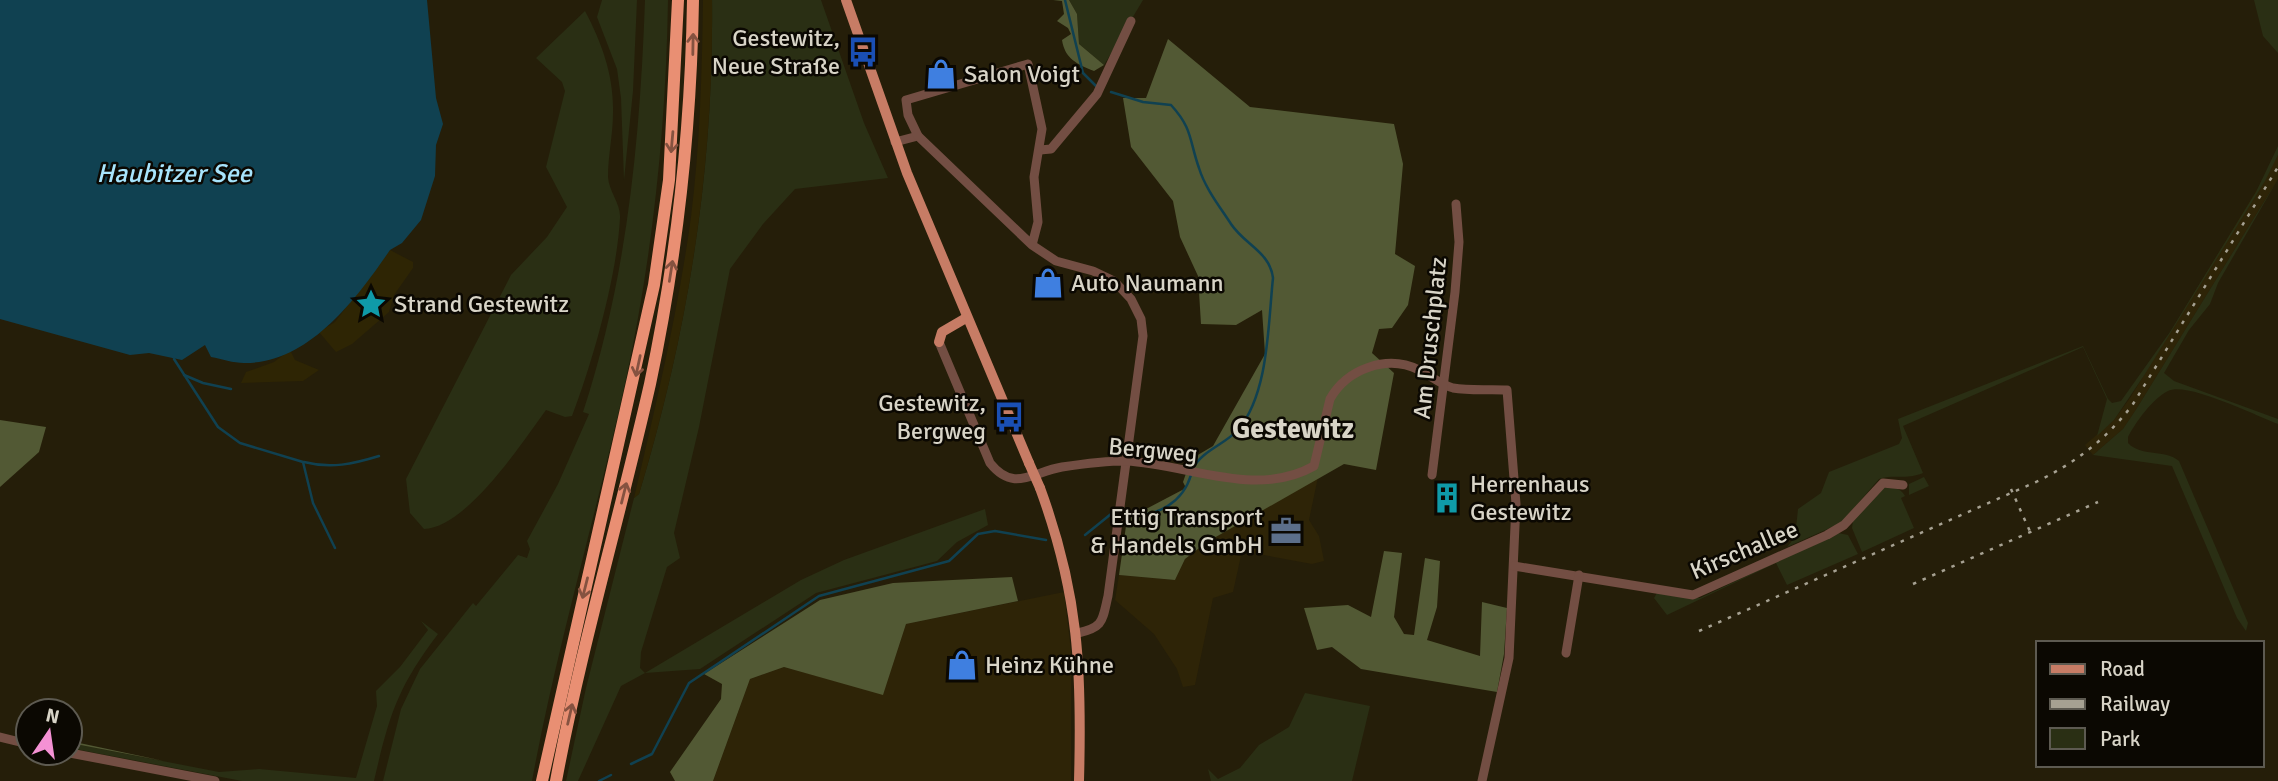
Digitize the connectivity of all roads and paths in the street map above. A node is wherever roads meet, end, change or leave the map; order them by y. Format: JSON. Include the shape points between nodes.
{"nodes":[{"id":1,"x":678,"y":0,"type":"edge"},
{"id":2,"x":693,"y":0,"type":"edge"},
{"id":3,"x":846,"y":0,"type":"edge"},
{"id":4,"x":1131,"y":21,"type":"dead end"},
{"id":5,"x":918,"y":136,"type":"junction"},
{"id":6,"x":895,"y":142,"type":"junction"},
{"id":7,"x":1040,"y":150,"type":"junction"},
{"id":8,"x":1456,"y":204,"type":"dead end"},
{"id":9,"x":1032,"y":244,"type":"junction"},
{"id":10,"x":966,"y":318,"type":"junction"},
{"id":11,"x":939,"y":342,"type":"joint"},
{"id":12,"x":1444,"y":384,"type":"junction"},
{"id":13,"x":1125,"y":461,"type":"junction"},
{"id":14,"x":1432,"y":475,"type":"dead end"},
{"id":15,"x":1903,"y":485,"type":"dead end"},
{"id":16,"x":1514,"y":566,"type":"junction"},
{"id":17,"x":1579,"y":575,"type":"junction"},
{"id":18,"x":1078,"y":633,"type":"junction"},
{"id":19,"x":1566,"y":653,"type":"dead end"},
{"id":20,"x":84,"y":756,"type":"edge"},
{"id":21,"x":215,"y":781,"type":"edge"},
{"id":22,"x":542,"y":781,"type":"edge"},
{"id":23,"x":556,"y":781,"type":"edge"},
{"id":24,"x":1079,"y":781,"type":"edge"},
{"id":25,"x":1482,"y":781,"type":"edge"}],
"edges":[{"from":1,"to":22,"type":"highway","one_way":true,"via":[[670,167],[654,285]]},
{"from":23,"to":2,"type":"highway","one_way":true,"via":[[669,285],[688,136]]},
{"from":3,"to":6,"type":"main road"},
{"from":4,"to":7,"type":"street","via":[[1097,94],[1051,149]]},
{"from":5,"to":6,"type":"street"},
{"from":5,"to":7,"type":"street","via":[[906,100],[1028,64],[1042,129]]},
{"from":5,"to":9,"type":"street"},
{"from":6,"to":10,"type":"main road"},
{"from":7,"to":9,"type":"street","via":[[1034,177],[1038,222]]},
{"from":8,"to":12,"type":"street","name":"Am Druschplatz","via":[[1459,243]]},
{"from":9,"to":13,"type":"street","via":[[1056,261],[1114,281],[1141,319],[1143,336]]},
{"from":10,"to":11,"type":"main road","via":[[942,332]]},
{"from":10,"to":18,"type":"main road","bridge":true,"via":[[1040,488],[1062,553]]},
{"from":11,"to":13,"type":"street","name":"Bergweg","via":[[990,463],[1003,476],[1015,481],[1059,467]]},
{"from":12,"to":13,"type":"street","name":"Bergweg","via":[[1405,365],[1384,364],[1358,371],[1329,399],[1314,466],[1295,477],[1253,481]]},
{"from":12,"to":14,"type":"street","name":"Am Druschplatz"},
{"from":12,"to":16,"type":"street","name":"Bergweg","via":[[1507,390],[1514,461]]},
{"from":13,"to":18,"type":"street","via":[[1102,622]]},
{"from":15,"to":17,"type":"street","name":"Kirschallee","via":[[1883,483],[1844,525],[1697,594]]},
{"from":16,"to":17,"type":"street","name":"Kirschallee"},
{"from":16,"to":25,"type":"street","via":[[1509,658]]},
{"from":17,"to":19,"type":"street"},
{"from":18,"to":24,"type":"main road"},
{"from":20,"to":21,"type":"street"}]}
